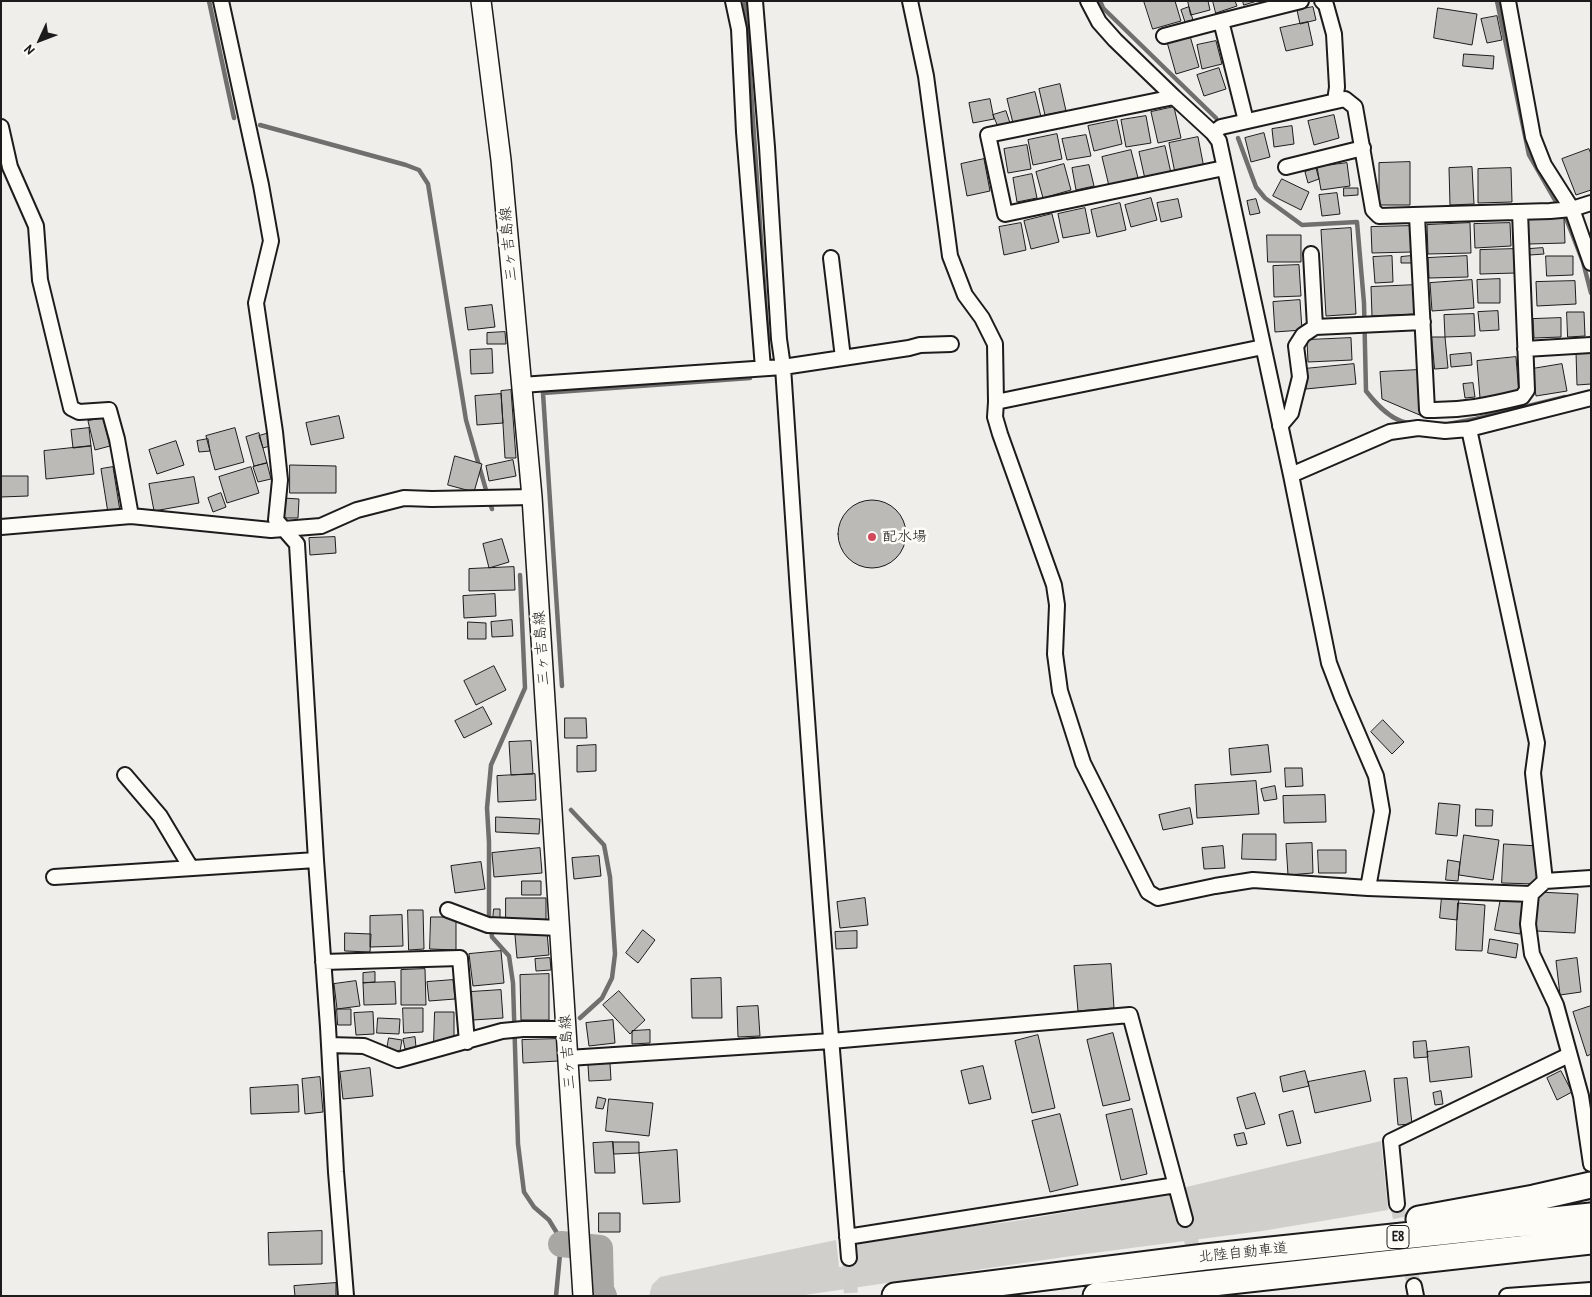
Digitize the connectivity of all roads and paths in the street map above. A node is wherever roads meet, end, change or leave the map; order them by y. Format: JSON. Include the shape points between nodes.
{"nodes":[{"id":1,"x":220,"y":1,"type":"edge"},
{"id":2,"x":481,"y":1,"type":"edge"},
{"id":3,"x":733,"y":1,"type":"edge"},
{"id":4,"x":755,"y":1,"type":"edge"},
{"id":5,"x":910,"y":1,"type":"edge"},
{"id":6,"x":1088,"y":1,"type":"edge"},
{"id":7,"x":1301,"y":1,"type":"edge"},
{"id":8,"x":1322,"y":1,"type":"edge"},
{"id":9,"x":1508,"y":1,"type":"edge"},
{"id":10,"x":1221,"y":21,"type":"junction"},
{"id":11,"x":1164,"y":36,"type":"dead end"},
{"id":12,"x":1174,"y":97,"type":"junction"},
{"id":13,"x":1335,"y":101,"type":"junction"},
{"id":14,"x":1246,"y":121,"type":"junction"},
{"id":15,"x":1,"y":127,"type":"edge"},
{"id":16,"x":1213,"y":133,"type":"junction"},
{"id":17,"x":1363,"y":148,"type":"junction"},
{"id":18,"x":1286,"y":167,"type":"dead end"},
{"id":19,"x":1224,"y":168,"type":"junction"},
{"id":20,"x":1591,"y":202,"type":"edge"},
{"id":21,"x":1572,"y":209,"type":"junction"},
{"id":22,"x":1520,"y":212,"type":"junction"},
{"id":23,"x":1417,"y":216,"type":"junction"},
{"id":24,"x":1311,"y":254,"type":"dead end"},
{"id":25,"x":831,"y":258,"type":"dead end"},
{"id":26,"x":1591,"y":262,"type":"edge"},
{"id":27,"x":1423,"y":322,"type":"junction"},
{"id":28,"x":1315,"y":327,"type":"junction"},
{"id":29,"x":951,"y":344,"type":"dead end"},
{"id":30,"x":1591,"y":345,"type":"edge"},
{"id":31,"x":1263,"y":346,"type":"junction"},
{"id":32,"x":1526,"y":350,"type":"junction"},
{"id":33,"x":843,"y":358,"type":"junction"},
{"id":34,"x":783,"y":367,"type":"junction"},
{"id":35,"x":763,"y":368,"type":"junction"},
{"id":36,"x":521,"y":385,"type":"junction"},
{"id":37,"x":1591,"y":398,"type":"edge"},
{"id":38,"x":996,"y":402,"type":"junction"},
{"id":39,"x":1280,"y":426,"type":"junction"},
{"id":40,"x":1469,"y":429,"type":"junction"},
{"id":41,"x":1291,"y":475,"type":"junction"},
{"id":42,"x":532,"y":497,"type":"junction"},
{"id":43,"x":132,"y":516,"type":"junction"},
{"id":44,"x":1,"y":527,"type":"edge"},
{"id":45,"x":286,"y":529,"type":"junction"},
{"id":46,"x":124,"y":774,"type":"dead end"},
{"id":47,"x":316,"y":860,"type":"junction"},
{"id":48,"x":191,"y":868,"type":"junction"},
{"id":49,"x":54,"y":877,"type":"dead end"},
{"id":50,"x":1591,"y":878,"type":"edge"},
{"id":51,"x":1545,"y":881,"type":"junction"},
{"id":52,"x":1368,"y":888,"type":"junction"},
{"id":53,"x":1531,"y":894,"type":"junction"},
{"id":54,"x":448,"y":910,"type":"dead end"},
{"id":55,"x":560,"y":928,"type":"junction"},
{"id":56,"x":323,"y":962,"type":"junction"},
{"id":57,"x":566,"y":1029,"type":"junction"},
{"id":58,"x":831,"y":1041,"type":"junction"},
{"id":59,"x":467,"y":1042,"type":"junction"},
{"id":60,"x":329,"y":1044,"type":"junction"},
{"id":61,"x":1569,"y":1054,"type":"junction"},
{"id":62,"x":568,"y":1058,"type":"junction"},
{"id":63,"x":1590,"y":1157,"type":"edge"},
{"id":64,"x":1176,"y":1185,"type":"junction"},
{"id":65,"x":1591,"y":1185,"type":"edge"},
{"id":66,"x":1397,"y":1204,"type":"tunnel mouth"},
{"id":67,"x":1591,"y":1216,"type":"edge"},
{"id":68,"x":1185,"y":1219,"type":"tunnel mouth"},
{"id":69,"x":847,"y":1237,"type":"junction"},
{"id":70,"x":1591,"y":1241,"type":"edge"},
{"id":71,"x":1591,"y":1253,"type":"edge"},
{"id":72,"x":1205,"y":1257,"type":"junction"},
{"id":73,"x":849,"y":1258,"type":"tunnel mouth"},
{"id":74,"x":1303,"y":1272,"type":"junction"},
{"id":75,"x":1591,"y":1290,"type":"edge"},
{"id":76,"x":346,"y":1296,"type":"edge"},
{"id":77,"x":583,"y":1296,"type":"edge"},
{"id":78,"x":895,"y":1296,"type":"edge"},
{"id":79,"x":1096,"y":1296,"type":"edge"},
{"id":80,"x":1507,"y":1296,"type":"edge"}],
"edges":[{"from":1,"to":45,"type":"street","via":[[271,241],[256,303],[280,480],[276,520]]},
{"from":2,"to":36,"type":"main road","name":"三ヶ吉島線","via":[[501,160]]},
{"from":3,"to":35,"type":"street","via":[[738,29]]},
{"from":4,"to":34,"type":"street"},
{"from":5,"to":38,"type":"street","via":[[926,76],[950,256],[965,295],[995,344]]},
{"from":6,"to":12,"type":"street","via":[[1115,40]]},
{"from":7,"to":10,"type":"street"},
{"from":8,"to":13,"type":"street","via":[[1334,34]]},
{"from":9,"to":21,"type":"street","via":[[1533,137],[1544,165]]},
{"from":10,"to":11,"type":"street"},
{"from":10,"to":14,"type":"street"},
{"from":12,"to":16,"type":"street"},
{"from":12,"to":19,"type":"street","via":[[988,135],[1005,214]]},
{"from":13,"to":14,"type":"street"},
{"from":13,"to":17,"type":"street","via":[[1345,99],[1356,107]]},
{"from":14,"to":16,"type":"street","via":[[1221,127]]},
{"from":15,"to":43,"type":"street","via":[[10,167],[36,226],[40,280],[71,408],[80,412],[109,410]]},
{"from":16,"to":19,"type":"street","via":[[1219,141]]},
{"from":17,"to":18,"type":"street"},
{"from":17,"to":23,"type":"street","via":[[1374,210],[1379,216]]},
{"from":19,"to":31,"type":"street"},
{"from":20,"to":21,"type":"street"},
{"from":21,"to":22,"type":"street"},
{"from":21,"to":26,"type":"street"},
{"from":22,"to":23,"type":"street"},
{"from":22,"to":32,"type":"street"},
{"from":23,"to":27,"type":"street"},
{"from":24,"to":28,"type":"street"},
{"from":25,"to":33,"type":"street"},
{"from":27,"to":28,"type":"street"},
{"from":27,"to":32,"type":"street","via":[[1427,410],[1470,409],[1522,397],[1527,390]]},
{"from":28,"to":39,"type":"street","via":[[1303,335],[1296,346],[1300,377],[1291,413]]},
{"from":29,"to":33,"type":"street","via":[[920,345]]},
{"from":30,"to":32,"type":"street"},
{"from":31,"to":38,"type":"street"},
{"from":31,"to":39,"type":"street"},
{"from":33,"to":34,"type":"street"},
{"from":34,"to":35,"type":"street"},
{"from":34,"to":58,"type":"street"},
{"from":35,"to":36,"type":"street"},
{"from":36,"to":42,"type":"main road","name":"三ヶ吉島線"},
{"from":37,"to":40,"type":"street"},
{"from":38,"to":52,"type":"street","via":[[995,416],[1000,434],[1054,585],[1057,605],[1055,654],[1060,691],[1084,763],[1148,892],[1158,898],[1253,880]]},
{"from":39,"to":41,"type":"street"},
{"from":40,"to":41,"type":"street","via":[[1418,428],[1390,432]]},
{"from":40,"to":51,"type":"street","via":[[1537,743],[1533,773]]},
{"from":41,"to":52,"type":"street","via":[[1329,663],[1376,776],[1382,811]]},
{"from":42,"to":45,"type":"street","via":[[404,498],[357,510],[321,526]]},
{"from":42,"to":55,"type":"main road","name":"三ヶ吉島線"},
{"from":43,"to":44,"type":"street"},
{"from":43,"to":45,"type":"street"},
{"from":45,"to":47,"type":"street","via":[[297,544]]},
{"from":46,"to":48,"type":"street","via":[[160,816]]},
{"from":47,"to":48,"type":"street"},
{"from":47,"to":56,"type":"street"},
{"from":48,"to":49,"type":"street"},
{"from":50,"to":51,"type":"street"},
{"from":51,"to":53,"type":"street"},
{"from":52,"to":53,"type":"street"},
{"from":53,"to":61,"type":"street","via":[[1528,924],[1532,954],[1556,1006]]},
{"from":54,"to":55,"type":"street","via":[[488,925]]},
{"from":55,"to":57,"type":"main road","name":"三ヶ吉島線"},
{"from":56,"to":59,"type":"street","via":[[460,958]]},
{"from":56,"to":60,"type":"street"},
{"from":57,"to":59,"type":"street","via":[[502,1031]]},
{"from":57,"to":62,"type":"main road","name":"三ヶ吉島線"},
{"from":58,"to":62,"type":"street"},
{"from":58,"to":64,"type":"street","via":[[1130,1015]]},
{"from":58,"to":69,"type":"street"},
{"from":59,"to":60,"type":"street","via":[[398,1060],[364,1046]]},
{"from":60,"to":76,"type":"street"},
{"from":61,"to":63,"type":"street","via":[[1581,1096]]},
{"from":61,"to":66,"type":"street","via":[[1391,1141]]},
{"from":62,"to":77,"type":"main road","name":"三ヶ吉島線"},
{"from":64,"to":68,"type":"street"},
{"from":64,"to":69,"type":"street"},
{"from":65,"to":72,"type":"highway","via":[[1515,1202]]},
{"from":67,"to":72,"type":"highway","name":"北陸自動車道","number":"E8"},
{"from":69,"to":73,"type":"street"},
{"from":70,"to":74,"type":"highway","name":"北陸自動車道","number":"E8"},
{"from":71,"to":74,"type":"highway"},
{"from":72,"to":78,"type":"highway","name":"北陸自動車道","number":"E8"},
{"from":74,"to":79,"type":"highway","name":"北陸自動車道","number":"E8"},
{"from":75,"to":80,"type":"street"}]}
